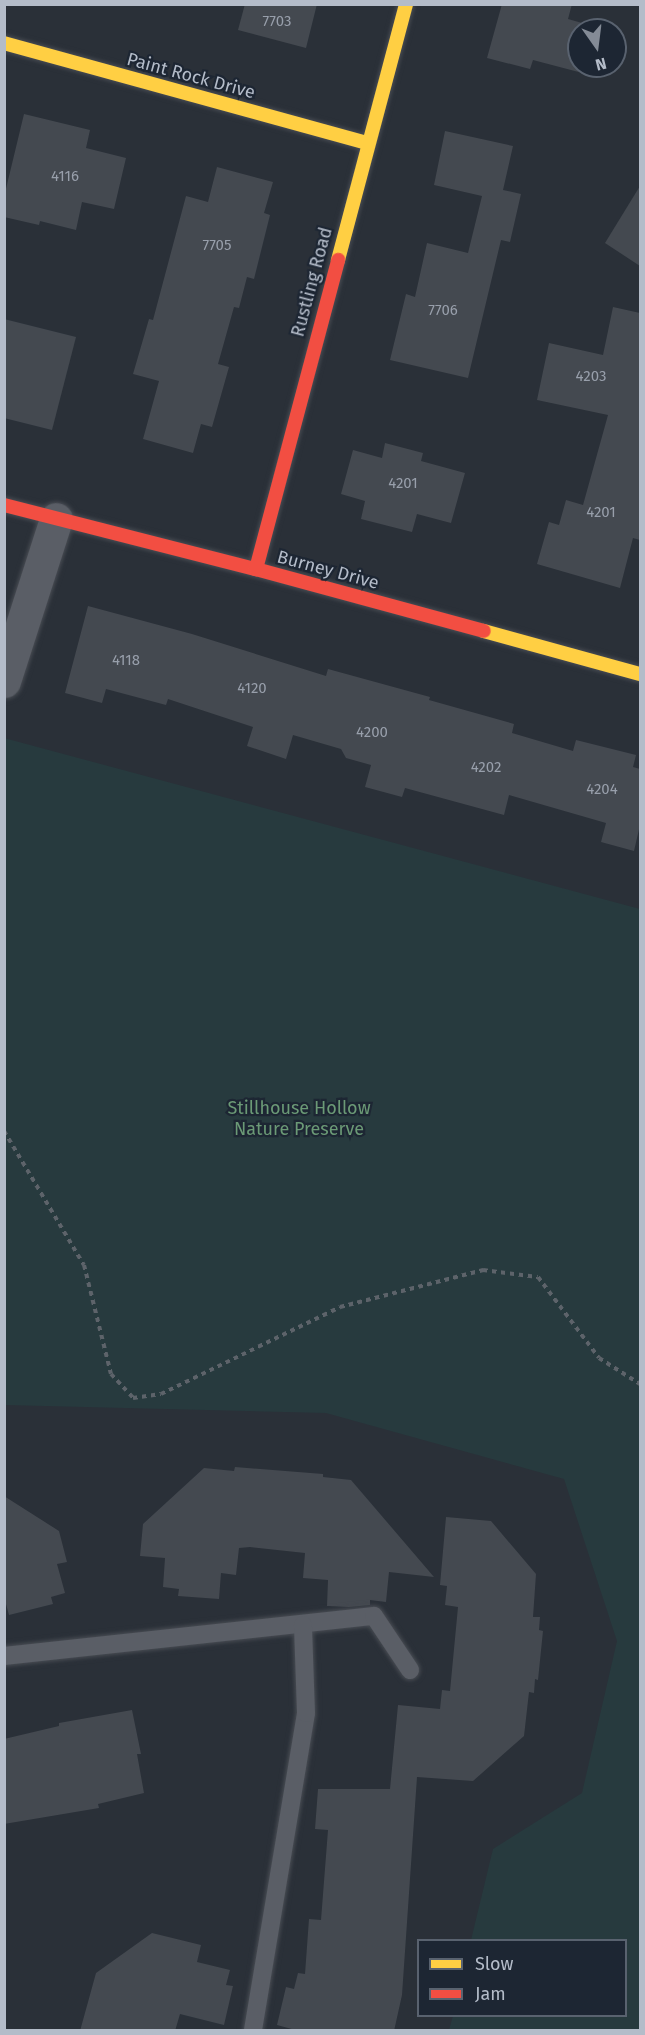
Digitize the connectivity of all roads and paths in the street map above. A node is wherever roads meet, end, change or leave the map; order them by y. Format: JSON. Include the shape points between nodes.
{"nodes":[{"id":1,"x":406,"y":4,"type":"edge"},
{"id":2,"x":4,"y":43,"type":"edge"},
{"id":3,"x":367,"y":143,"type":"junction"},
{"id":4,"x":4,"y":505,"type":"edge"},
{"id":5,"x":56,"y":519,"type":"junction"},
{"id":6,"x":256,"y":569,"type":"junction"},
{"id":7,"x":640,"y":674,"type":"edge"},
{"id":8,"x":4,"y":681,"type":"edge"},
{"id":9,"x":4,"y":1131,"type":"edge"},
{"id":10,"x":640,"y":1384,"type":"edge"},
{"id":11,"x":303,"y":1625,"type":"junction"},
{"id":12,"x":4,"y":1656,"type":"edge"},
{"id":13,"x":410,"y":1670,"type":"dead end"},
{"id":14,"x":253,"y":2031,"type":"edge"}],
"edges":[{"from":1,"to":3,"type":"street","name":"Rustling Road"},
{"from":2,"to":3,"type":"street","name":"Paint Rock Drive"},
{"from":3,"to":6,"type":"street","name":"Rustling Road"},
{"from":4,"to":5,"type":"street","name":"Burney Drive"},
{"from":5,"to":6,"type":"street","name":"Burney Drive"},
{"from":5,"to":8,"type":"street"},
{"from":6,"to":7,"type":"street","name":"Burney Drive"},
{"from":9,"to":10,"type":"path","via":[[84,1265],[111,1374],[133,1398],[161,1394],[340,1306],[483,1270],[538,1277],[599,1358]]},
{"from":11,"to":12,"type":"lane"},
{"from":11,"to":13,"type":"lane","via":[[374,1616]]},
{"from":11,"to":14,"type":"lane","via":[[306,1713]]}]}
